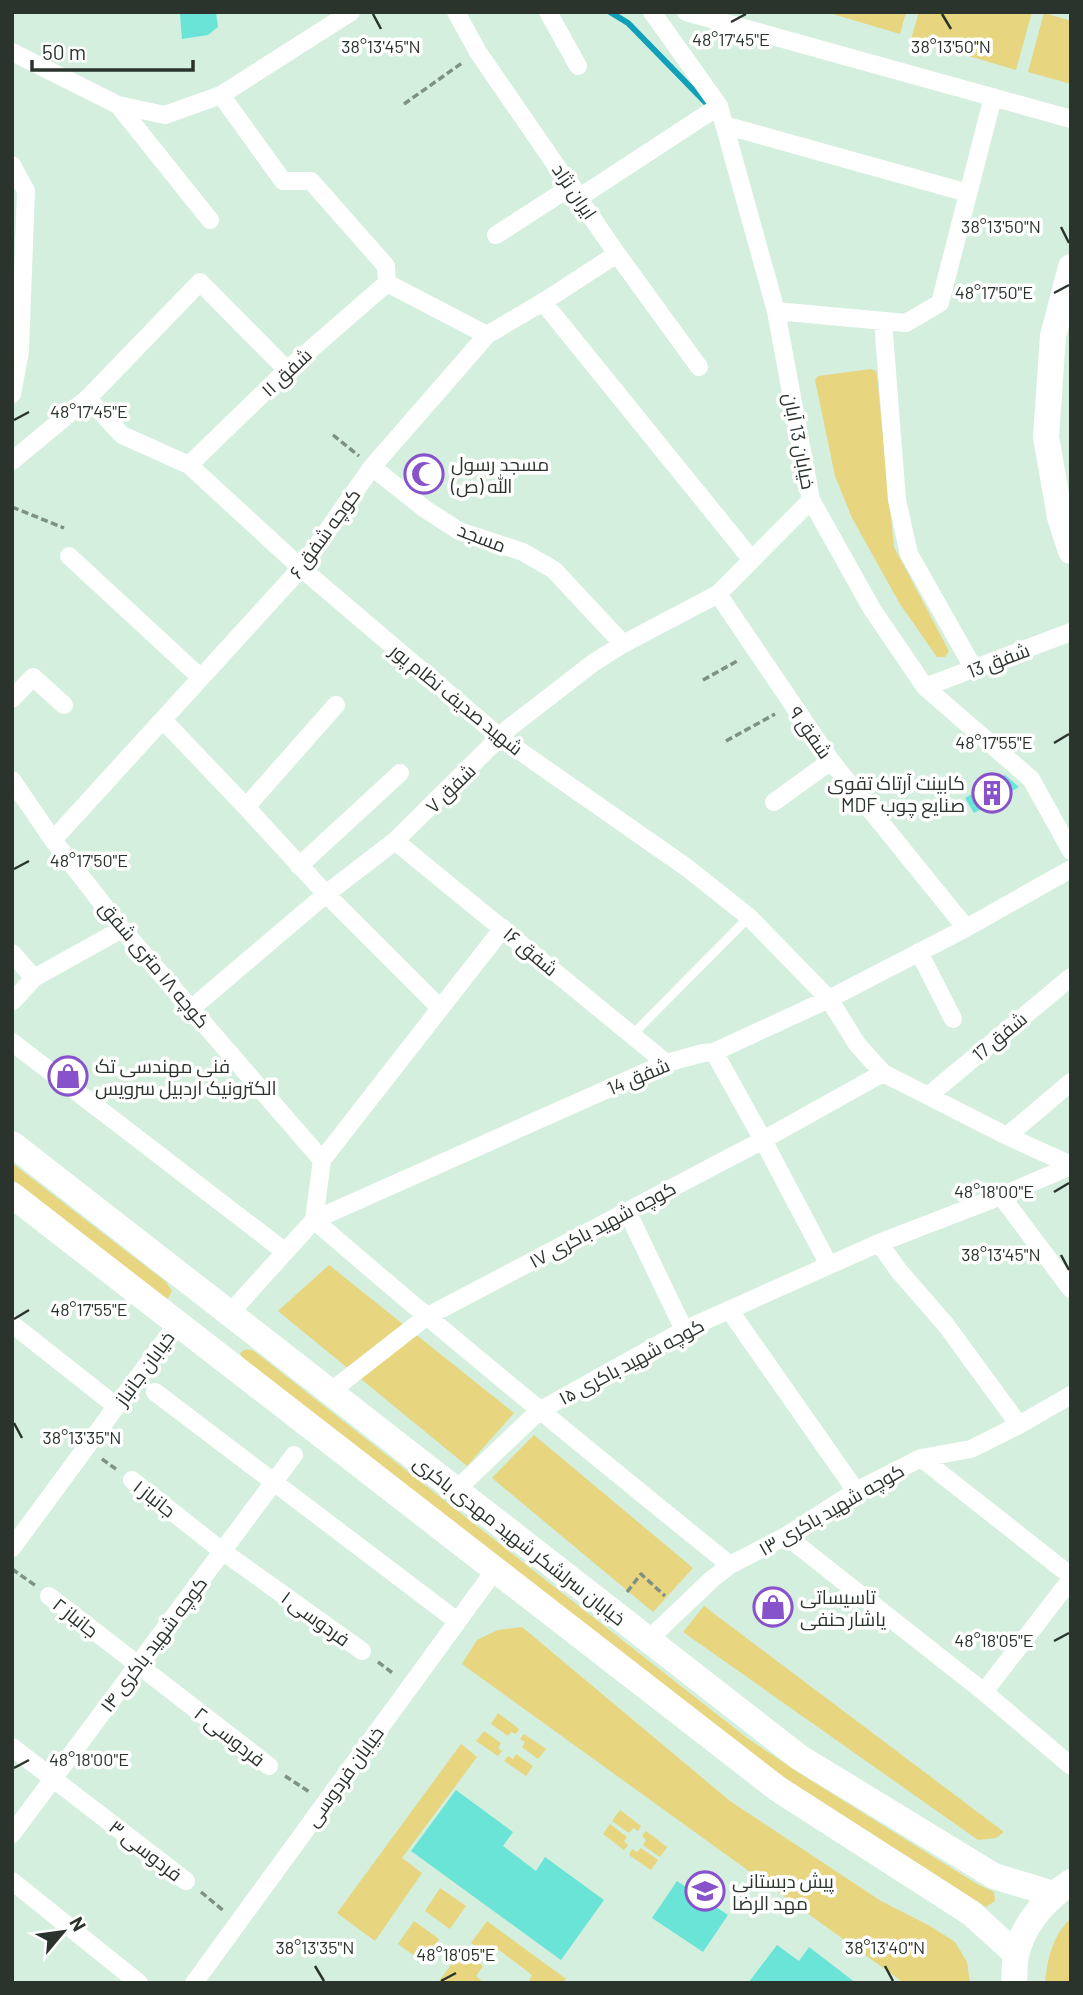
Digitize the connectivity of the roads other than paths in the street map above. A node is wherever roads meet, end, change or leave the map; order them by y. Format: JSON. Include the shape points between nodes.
{"nodes":[{"id":1,"x":351,"y":12,"type":"edge"},
{"id":2,"x":456,"y":12,"type":"edge"},
{"id":3,"x":548,"y":12,"type":"edge"},
{"id":4,"x":652,"y":12,"type":"edge"},
{"id":5,"x":686,"y":12,"type":"edge"},
{"id":6,"x":12,"y":52,"type":"edge"},
{"id":7,"x":578,"y":66,"type":"dead end"},
{"id":8,"x":221,"y":95,"type":"junction"},
{"id":9,"x":993,"y":97,"type":"junction"},
{"id":10,"x":118,"y":105,"type":"junction"},
{"id":11,"x":719,"y":106,"type":"junction"},
{"id":12,"x":1071,"y":118,"type":"edge"},
{"id":13,"x":724,"y":125,"type":"junction"},
{"id":14,"x":12,"y":165,"type":"edge"},
{"id":15,"x":576,"y":191,"type":"junction"},
{"id":16,"x":968,"y":193,"type":"junction"},
{"id":17,"x":210,"y":220,"type":"dead end"},
{"id":18,"x":496,"y":235,"type":"dead end"},
{"id":19,"x":617,"y":254,"type":"junction"},
{"id":20,"x":1071,"y":267,"type":"edge"},
{"id":21,"x":387,"y":283,"type":"junction"},
{"id":22,"x":543,"y":302,"type":"junction"},
{"id":23,"x":776,"y":311,"type":"junction"},
{"id":24,"x":883,"y":321,"type":"junction"},
{"id":25,"x":487,"y":335,"type":"junction"},
{"id":26,"x":16,"y":351,"type":"edge"},
{"id":27,"x":699,"y":367,"type":"dead end"},
{"id":28,"x":287,"y":370,"type":"junction"},
{"id":29,"x":12,"y":394,"type":"edge"},
{"id":30,"x":88,"y":398,"type":"junction"},
{"id":31,"x":12,"y":461,"type":"edge"},
{"id":32,"x":189,"y":465,"type":"junction"},
{"id":33,"x":372,"y":467,"type":"junction"},
{"id":34,"x":811,"y":500,"type":"junction"},
{"id":35,"x":1071,"y":551,"type":"edge"},
{"id":36,"x":69,"y":556,"type":"dead end"},
{"id":37,"x":752,"y":560,"type":"junction"},
{"id":38,"x":301,"y":568,"type":"junction"},
{"id":39,"x":718,"y":594,"type":"junction"},
{"id":40,"x":1071,"y":632,"type":"edge"},
{"id":41,"x":623,"y":644,"type":"junction"},
{"id":42,"x":974,"y":669,"type":"junction"},
{"id":43,"x":201,"y":678,"type":"junction"},
{"id":44,"x":925,"y":687,"type":"junction"},
{"id":45,"x":12,"y":699,"type":"edge"},
{"id":46,"x":64,"y":705,"type":"dead end"},
{"id":47,"x":336,"y":705,"type":"dead end"},
{"id":48,"x":163,"y":720,"type":"junction"},
{"id":49,"x":501,"y":738,"type":"junction"},
{"id":50,"x":831,"y":761,"type":"junction"},
{"id":51,"x":400,"y":773,"type":"dead end"},
{"id":52,"x":12,"y":780,"type":"edge"},
{"id":53,"x":774,"y":802,"type":"dead end"},
{"id":54,"x":246,"y":807,"type":"junction"},
{"id":55,"x":53,"y":840,"type":"junction"},
{"id":56,"x":395,"y":841,"type":"junction"},
{"id":57,"x":1071,"y":851,"type":"edge"},
{"id":58,"x":299,"y":866,"type":"junction"},
{"id":59,"x":1071,"y":869,"type":"edge"},
{"id":60,"x":326,"y":894,"type":"junction"},
{"id":61,"x":749,"y":917,"type":"junction"},
{"id":62,"x":503,"y":928,"type":"junction"},
{"id":63,"x":966,"y":928,"type":"junction"},
{"id":64,"x":122,"y":929,"type":"junction"},
{"id":65,"x":919,"y":952,"type":"junction"},
{"id":66,"x":12,"y":953,"type":"edge"},
{"id":67,"x":1071,"y":977,"type":"edge"},
{"id":68,"x":34,"y":978,"type":"junction"},
{"id":69,"x":829,"y":999,"type":"junction"},
{"id":70,"x":12,"y":1002,"type":"edge"},
{"id":71,"x":192,"y":1008,"type":"junction"},
{"id":72,"x":440,"y":1008,"type":"junction"},
{"id":73,"x":953,"y":1019,"type":"dead end"},
{"id":74,"x":632,"y":1035,"type":"junction"},
{"id":75,"x":12,"y":1042,"type":"edge"},
{"id":76,"x":713,"y":1052,"type":"junction"},
{"id":77,"x":666,"y":1063,"type":"junction"},
{"id":78,"x":883,"y":1073,"type":"junction"},
{"id":79,"x":1071,"y":1082,"type":"edge"},
{"id":80,"x":928,"y":1096,"type":"junction"},
{"id":81,"x":1007,"y":1136,"type":"junction"},
{"id":82,"x":763,"y":1140,"type":"junction"},
{"id":83,"x":12,"y":1144,"type":"edge"},
{"id":84,"x":322,"y":1160,"type":"junction"},
{"id":85,"x":1071,"y":1166,"type":"edge"},
{"id":86,"x":12,"y":1195,"type":"edge"},
{"id":87,"x":1001,"y":1196,"type":"junction"},
{"id":88,"x":627,"y":1211,"type":"junction"},
{"id":89,"x":314,"y":1220,"type":"junction"},
{"id":90,"x":879,"y":1243,"type":"junction"},
{"id":91,"x":284,"y":1251,"type":"junction"},
{"id":92,"x":829,"y":1265,"type":"junction"},
{"id":93,"x":1071,"y":1290,"type":"edge"},
{"id":94,"x":730,"y":1311,"type":"junction"},
{"id":95,"x":230,"y":1314,"type":"junction"},
{"id":96,"x":426,"y":1317,"type":"junction"},
{"id":97,"x":12,"y":1324,"type":"edge"},
{"id":98,"x":177,"y":1324,"type":"junction"},
{"id":99,"x":684,"y":1330,"type":"junction"},
{"id":100,"x":155,"y":1392,"type":"dead end"},
{"id":101,"x":330,"y":1392,"type":"junction"},
{"id":102,"x":1071,"y":1395,"type":"edge"},
{"id":103,"x":116,"y":1406,"type":"junction"},
{"id":104,"x":539,"y":1410,"type":"junction"},
{"id":105,"x":1019,"y":1425,"type":"junction"},
{"id":106,"x":295,"y":1455,"type":"dead end"},
{"id":107,"x":921,"y":1458,"type":"junction"},
{"id":108,"x":132,"y":1480,"type":"road end"},
{"id":109,"x":274,"y":1483,"type":"junction"},
{"id":110,"x":456,"y":1490,"type":"junction"},
{"id":111,"x":856,"y":1491,"type":"junction"},
{"id":112,"x":786,"y":1536,"type":"junction"},
{"id":113,"x":15,"y":1539,"type":"edge"},
{"id":114,"x":222,"y":1551,"type":"junction"},
{"id":115,"x":730,"y":1565,"type":"junction"},
{"id":116,"x":495,"y":1570,"type":"junction"},
{"id":117,"x":1071,"y":1578,"type":"edge"},
{"id":118,"x":49,"y":1595,"type":"road end"},
{"id":119,"x":457,"y":1621,"type":"junction"},
{"id":120,"x":648,"y":1640,"type":"junction"},
{"id":121,"x":362,"y":1651,"type":"road end"},
{"id":122,"x":138,"y":1665,"type":"junction"},
{"id":123,"x":984,"y":1692,"type":"junction"},
{"id":124,"x":12,"y":1747,"type":"edge"},
{"id":125,"x":270,"y":1766,"type":"road end"},
{"id":126,"x":1071,"y":1766,"type":"edge"},
{"id":127,"x":54,"y":1779,"type":"junction"},
{"id":128,"x":12,"y":1834,"type":"edge"},
{"id":129,"x":12,"y":1881,"type":"edge"},
{"id":130,"x":186,"y":1881,"type":"road end"},
{"id":131,"x":1062,"y":1888,"type":"edge"},
{"id":132,"x":1016,"y":1954,"type":"junction"},
{"id":133,"x":139,"y":1983,"type":"edge"},
{"id":134,"x":194,"y":1983,"type":"edge"},
{"id":135,"x":1014,"y":1983,"type":"edge"}],
"edges":[{"from":1,"to":8,"type":"street"},
{"from":2,"to":15,"type":"street","name":"ایران نژاد","via":[[478,52]]},
{"from":3,"to":7,"type":"street"},
{"from":4,"to":11,"type":"street","name":"خیابان 13 آبان"},
{"from":5,"to":9,"type":"street"},
{"from":6,"to":10,"type":"street"},
{"from":8,"to":10,"type":"street","via":[[165,116]]},
{"from":8,"to":21,"type":"street","via":[[283,181],[311,181],[343,215],[386,266]]},
{"from":9,"to":12,"type":"street"},
{"from":9,"to":16,"type":"street"},
{"from":10,"to":17,"type":"street"},
{"from":11,"to":13,"type":"street","name":"خیابان 13 آبان"},
{"from":11,"to":15,"type":"street"},
{"from":13,"to":16,"type":"street"},
{"from":13,"to":23,"type":"street","name":"خیابان 13 آبان"},
{"from":14,"to":26,"type":"street","via":[[26,191]]},
{"from":15,"to":18,"type":"street"},
{"from":15,"to":19,"type":"street","name":"ایران نژاد"},
{"from":16,"to":24,"type":"street","via":[[940,303],[906,323]]},
{"from":19,"to":22,"type":"street","name":"کوچه شفق ۶"},
{"from":19,"to":27,"type":"street","name":"ایران نژاد"},
{"from":20,"to":35,"type":"main road","via":[[1054,336],[1046,437]]},
{"from":21,"to":25,"type":"street"},
{"from":21,"to":28,"type":"street","name":"شفق ۱۱"},
{"from":22,"to":25,"type":"street","name":"کوچه شفق ۶"},
{"from":22,"to":37,"type":"street"},
{"from":23,"to":24,"type":"street"},
{"from":23,"to":34,"type":"street","name":"خیابان 13 آبان"},
{"from":24,"to":42,"type":"street","via":[[897,500],[909,554]]},
{"from":25,"to":33,"type":"street","name":"کوچه شفق ۶"},
{"from":26,"to":29,"type":"street"},
{"from":28,"to":30,"type":"street","via":[[200,282]]},
{"from":28,"to":32,"type":"street","name":"شفق ۱۱"},
{"from":30,"to":31,"type":"street"},
{"from":30,"to":32,"type":"street","name":"شهید صدیف نظام پور","via":[[122,435]]},
{"from":32,"to":38,"type":"street","name":"شهید صدیف نظام پور"},
{"from":33,"to":38,"type":"street","name":"کوچه شفق ۶"},
{"from":33,"to":41,"type":"street","name":"مسجد","via":[[459,531],[523,552],[554,570]]},
{"from":34,"to":37,"type":"street","name":"شفق ۷"},
{"from":34,"to":44,"type":"street","name":"خیابان 13 آبان","via":[[872,609]]},
{"from":36,"to":43,"type":"street"},
{"from":37,"to":39,"type":"street","name":"شفق ۷"},
{"from":38,"to":43,"type":"street","name":"کوچه شفق ۶"},
{"from":38,"to":49,"type":"street","name":"شهید صدیف نظام پور"},
{"from":39,"to":41,"type":"street","name":"شفق ۷"},
{"from":39,"to":50,"type":"street","name":"شفق ۹"},
{"from":40,"to":42,"type":"street","name":"شفق 13"},
{"from":41,"to":49,"type":"street","name":"شفق ۷"},
{"from":42,"to":44,"type":"street","name":"شفق 13"},
{"from":43,"to":48,"type":"street","name":"کوچه شفق ۶"},
{"from":44,"to":57,"type":"street","name":"خیابان 13 آبان","via":[[1031,779]]},
{"from":45,"to":46,"type":"street","via":[[33,677]]},
{"from":47,"to":54,"type":"street"},
{"from":48,"to":54,"type":"street"},
{"from":48,"to":55,"type":"street","name":"کوچه شفق ۶"},
{"from":49,"to":56,"type":"street","name":"شفق ۷"},
{"from":49,"to":61,"type":"street","name":"شهید صدیف نظام پور","via":[[686,867]]},
{"from":50,"to":53,"type":"street"},
{"from":50,"to":63,"type":"street","name":"شفق ۹"},
{"from":51,"to":58,"type":"street"},
{"from":52,"to":55,"type":"street","name":"کوچه ۱۸ متری شفق"},
{"from":54,"to":58,"type":"street"},
{"from":55,"to":64,"type":"street","name":"کوچه ۱۸ متری شفق"},
{"from":56,"to":60,"type":"street","name":"شفق ۷"},
{"from":56,"to":62,"type":"street","name":"شفق ۱۶"},
{"from":58,"to":60,"type":"street"},
{"from":59,"to":63,"type":"street","name":"شفق 14"},
{"from":60,"to":71,"type":"street","name":"شفق ۷"},
{"from":60,"to":72,"type":"street"},
{"from":61,"to":69,"type":"street","name":"شهید صدیف نظام پور"},
{"from":61,"to":74,"type":"lane"},
{"from":62,"to":72,"type":"street"},
{"from":62,"to":74,"type":"street","name":"شفق ۱۶"},
{"from":63,"to":65,"type":"street","name":"شفق 14"},
{"from":64,"to":68,"type":"street"},
{"from":64,"to":71,"type":"street","name":"کوچه ۱۸ متری شفق"},
{"from":65,"to":69,"type":"street","name":"شفق 14"},
{"from":65,"to":73,"type":"street"},
{"from":66,"to":68,"type":"street"},
{"from":67,"to":80,"type":"street","name":"شفق 17"},
{"from":68,"to":70,"type":"street"},
{"from":69,"to":76,"type":"street","name":"شفق 14"},
{"from":69,"to":78,"type":"street","name":"شهید صدیف نظام پور"},
{"from":71,"to":84,"type":"street","name":"کوچه ۱۸ متری شفق"},
{"from":72,"to":84,"type":"street"},
{"from":74,"to":77,"type":"street","name":"شفق ۱۶"},
{"from":75,"to":91,"type":"street"},
{"from":76,"to":77,"type":"street","name":"شفق 14"},
{"from":76,"to":82,"type":"street"},
{"from":77,"to":89,"type":"street","name":"شفق 14"},
{"from":78,"to":80,"type":"street"},
{"from":78,"to":82,"type":"street","name":"کوچه شهید باکری ۱۷"},
{"from":79,"to":81,"type":"street"},
{"from":80,"to":81,"type":"street"},
{"from":81,"to":85,"type":"street"},
{"from":82,"to":88,"type":"street","name":"کوچه شهید باکری ۱۷"},
{"from":82,"to":92,"type":"street"},
{"from":83,"to":95,"type":"main road","name":"خیابان سرلشکر شهید مهدی باکری"},
{"from":84,"to":89,"type":"street"},
{"from":85,"to":87,"type":"street","name":"کوچه شهید باکری ۱۵"},
{"from":86,"to":98,"type":"main road","name":"خیابان سرلشکر شهید مهدی باکری"},
{"from":87,"to":90,"type":"street","name":"کوچه شهید باکری ۱۵"},
{"from":87,"to":93,"type":"street"},
{"from":88,"to":96,"type":"street","name":"کوچه شهید باکری ۱۷"},
{"from":88,"to":99,"type":"street"},
{"from":89,"to":91,"type":"street","name":"شفق 14"},
{"from":89,"to":96,"type":"street"},
{"from":90,"to":92,"type":"street","name":"کوچه شهید باکری ۱۵"},
{"from":90,"to":105,"type":"street"},
{"from":91,"to":95,"type":"street","name":"شفق 14"},
{"from":92,"to":94,"type":"street","name":"کوچه شهید باکری ۱۵"},
{"from":94,"to":99,"type":"street","name":"کوچه شهید باکری ۱۵"},
{"from":94,"to":111,"type":"street"},
{"from":95,"to":98,"type":"main road"},
{"from":95,"to":101,"type":"main road","name":"خیابان سرلشکر شهید مهدی باکری"},
{"from":96,"to":101,"type":"street","name":"کوچه شهید باکری ۱۷"},
{"from":96,"to":104,"type":"street"},
{"from":97,"to":103,"type":"street"},
{"from":98,"to":103,"type":"street","name":"خیابان جانباز"},
{"from":98,"to":116,"type":"main road","name":"خیابان سرلشکر شهید مهدی باکری"},
{"from":99,"to":104,"type":"street","name":"کوچه شهید باکری ۱۵"},
{"from":100,"to":109,"type":"street"},
{"from":101,"to":110,"type":"main road","name":"خیابان سرلشکر شهید مهدی باکری"},
{"from":102,"to":105,"type":"street","name":"کوچه شهید باکری ۱۳"},
{"from":103,"to":113,"type":"street","name":"خیابان جانباز"},
{"from":104,"to":110,"type":"street","name":"کوچه شهید باکری ۱۵"},
{"from":104,"to":115,"type":"street"},
{"from":105,"to":107,"type":"street","name":"کوچه شهید باکری ۱۳","via":[[971,1449]]},
{"from":106,"to":109,"type":"street","name":"کوچه شهید باکری ۱۴"},
{"from":107,"to":111,"type":"street","name":"کوچه شهید باکری ۱۳"},
{"from":107,"to":117,"type":"street"},
{"from":108,"to":114,"type":"street","name":"جانباز ۱"},
{"from":109,"to":114,"type":"street","name":"کوچه شهید باکری ۱۴"},
{"from":109,"to":119,"type":"street"},
{"from":110,"to":120,"type":"main road","name":"خیابان سرلشکر شهید مهدی باکری"},
{"from":111,"to":112,"type":"street","name":"کوچه شهید باکری ۱۳"},
{"from":112,"to":115,"type":"street","name":"کوچه شهید باکری ۱۳"},
{"from":112,"to":123,"type":"street"},
{"from":114,"to":121,"type":"street","name":"فردوسی ۱"},
{"from":114,"to":122,"type":"street","name":"کوچه شهید باکری ۱۴"},
{"from":115,"to":120,"type":"street","name":"کوچه شهید باکری ۱۳"},
{"from":116,"to":119,"type":"street","name":"خیابان فردوسی"},
{"from":116,"to":132,"type":"main road","name":"خیابان سرلشکر شهید مهدی باکری","via":[[778,1789],[971,1913]]},
{"from":117,"to":123,"type":"street"},
{"from":118,"to":122,"type":"street","name":"جانباز ۲"},
{"from":119,"to":134,"type":"street","name":"خیابان فردوسی"},
{"from":120,"to":131,"type":"main road","name":"خیابان سرلشکر شهید مهدی باکری","via":[[799,1757],[994,1876]]},
{"from":122,"to":125,"type":"street","name":"فردوسی ۲"},
{"from":122,"to":127,"type":"street","name":"کوچه شهید باکری ۱۴"},
{"from":123,"to":126,"type":"street"},
{"from":124,"to":127,"type":"street","name":"فردوسی ۳"},
{"from":127,"to":128,"type":"street","name":"کوچه شهید باکری ۱۴"},
{"from":127,"to":130,"type":"street","name":"فردوسی ۳"},
{"from":129,"to":133,"type":"street"},
{"from":131,"to":132,"type":"main road","via":[[1030,1921]]},
{"from":132,"to":135,"type":"main road"}]}
